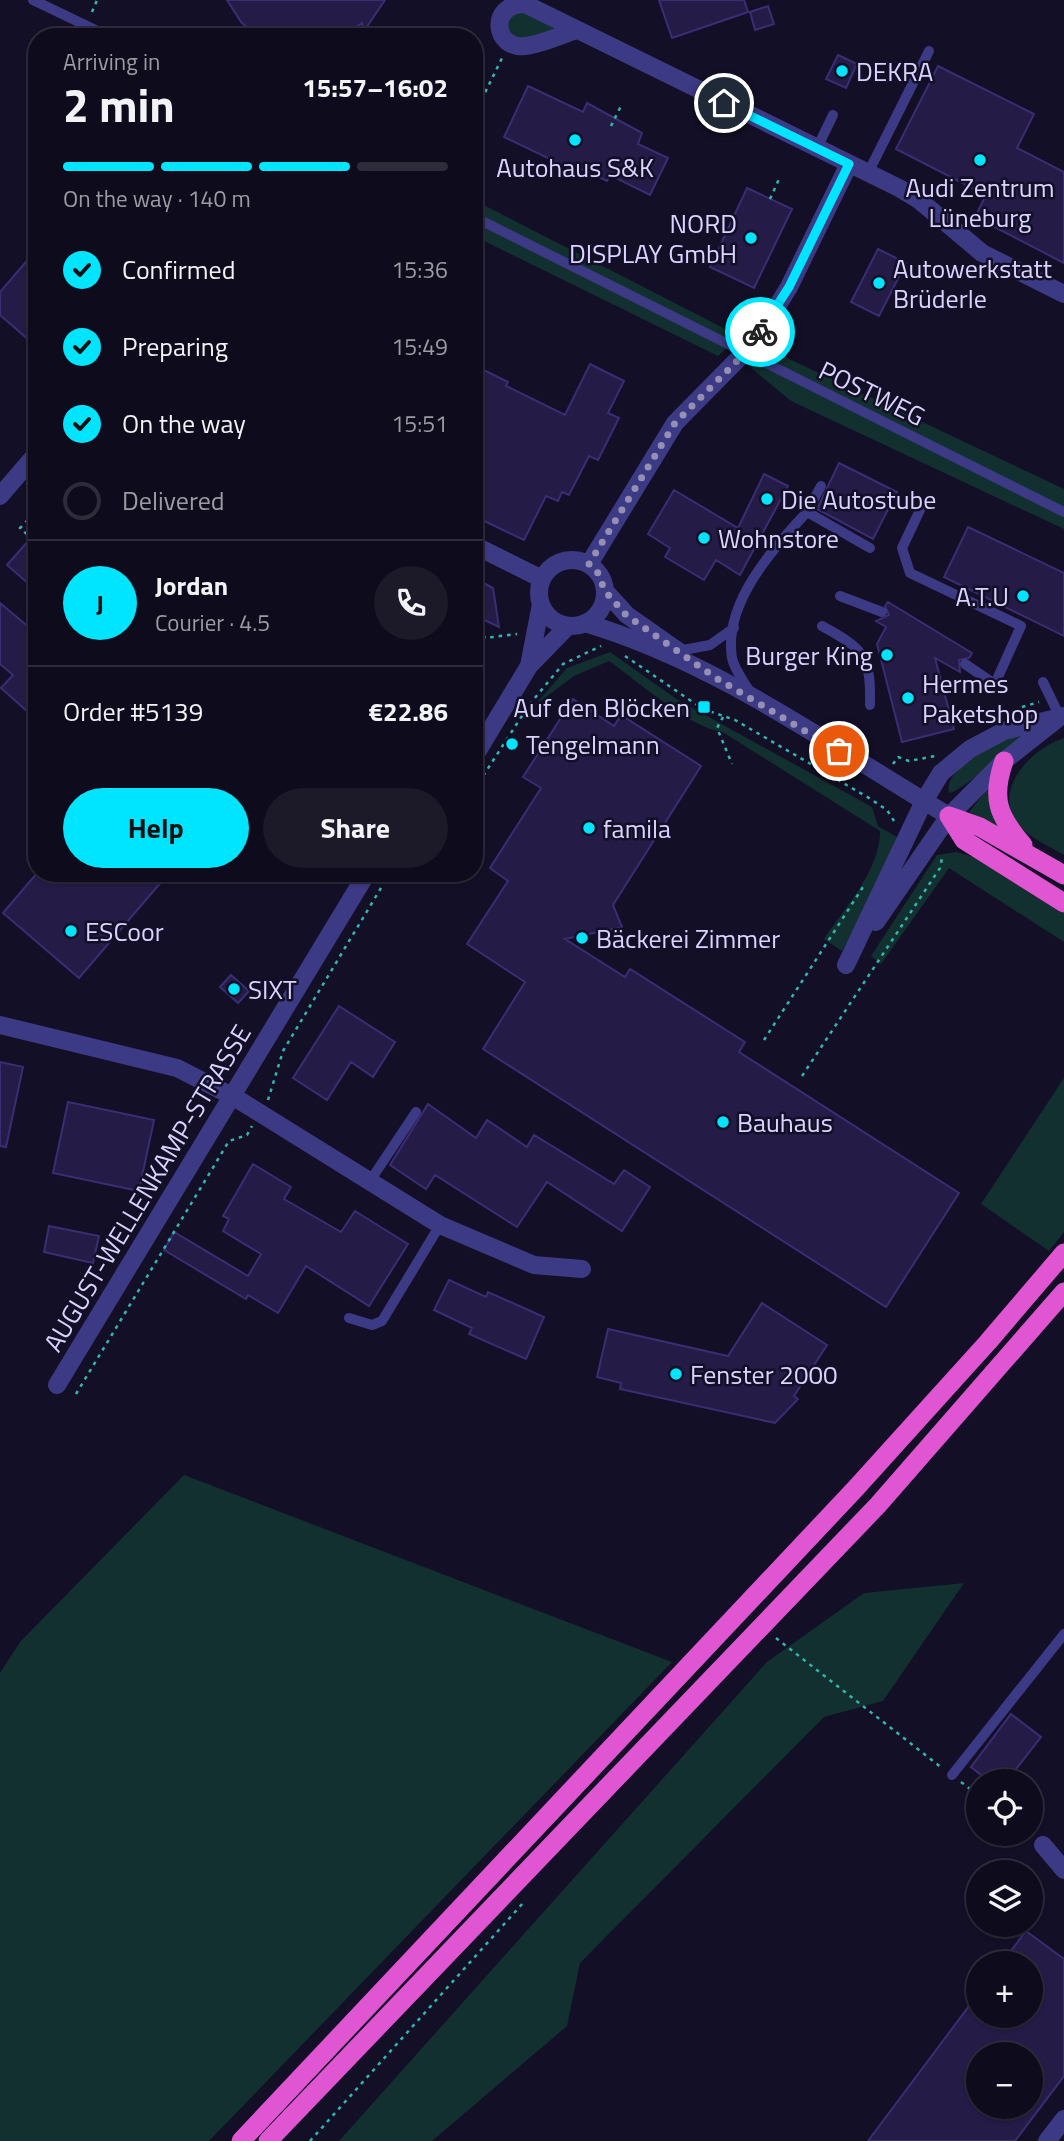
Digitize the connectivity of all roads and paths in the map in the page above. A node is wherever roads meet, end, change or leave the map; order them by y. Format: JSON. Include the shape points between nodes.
{"nodes":[{"id":1,"x":33,"y":0,"type":"edge"},
{"id":2,"x":91,"y":28,"type":"edge"},
{"id":3,"x":577,"y":30,"type":"junction"},
{"id":4,"x":509,"y":44,"type":"junction"},
{"id":5,"x":929,"y":51,"type":"dead end"},
{"id":6,"x":483,"y":97,"type":"edge"},
{"id":7,"x":621,"y":106,"type":"dead end"},
{"id":8,"x":833,"y":115,"type":"dead end"},
{"id":9,"x":611,"y":126,"type":"dead end"},
{"id":10,"x":817,"y":148,"type":"junction"},
{"id":11,"x":849,"y":164,"type":"junction"},
{"id":12,"x":868,"y":173,"type":"junction"},
{"id":13,"x":780,"y":177,"type":"dead end"},
{"id":14,"x":770,"y":199,"type":"dead end"},
{"id":15,"x":483,"y":222,"type":"edge"},
{"id":16,"x":1064,"y":294,"type":"edge"},
{"id":17,"x":744,"y":354,"type":"junction"},
{"id":18,"x":28,"y":463,"type":"edge"},
{"id":19,"x":821,"y":486,"type":"dead end"},
{"id":20,"x":0,"y":495,"type":"edge"},
{"id":21,"x":920,"y":510,"type":"dead end"},
{"id":22,"x":807,"y":512,"type":"junction"},
{"id":23,"x":1064,"y":512,"type":"edge"},
{"id":24,"x":28,"y":520,"type":"dead end"},
{"id":25,"x":28,"y":535,"type":"edge"},
{"id":26,"x":870,"y":548,"type":"dead end"},
{"id":27,"x":483,"y":550,"type":"edge"},
{"id":28,"x":589,"y":564,"type":"junction"},
{"id":29,"x":542,"y":579,"type":"junction"},
{"id":30,"x":605,"y":591,"type":"junction"},
{"id":31,"x":840,"y":596,"type":"dead end"},
{"id":32,"x":541,"y":604,"type":"junction"},
{"id":33,"x":882,"y":612,"type":"dead end"},
{"id":34,"x":577,"y":624,"type":"junction"},
{"id":35,"x":822,"y":626,"type":"dead end"},
{"id":36,"x":734,"y":628,"type":"junction"},
{"id":37,"x":483,"y":635,"type":"edge"},
{"id":38,"x":485,"y":638,"type":"dead end"},
{"id":39,"x":610,"y":646,"type":"dead end"},
{"id":40,"x":678,"y":651,"type":"junction"},
{"id":41,"x":620,"y":652,"type":"dead end"},
{"id":42,"x":965,"y":663,"type":"dead end"},
{"id":43,"x":529,"y":666,"type":"junction"},
{"id":44,"x":716,"y":678,"type":"junction"},
{"id":45,"x":1043,"y":682,"type":"dead end"},
{"id":46,"x":752,"y":697,"type":"junction"},
{"id":47,"x":870,"y":705,"type":"dead end"},
{"id":48,"x":723,"y":717,"type":"junction"},
{"id":49,"x":1062,"y":717,"type":"edge"},
{"id":50,"x":483,"y":742,"type":"edge"},
{"id":51,"x":1004,"y":761,"type":"junction"},
{"id":52,"x":732,"y":764,"type":"dead end"},
{"id":53,"x":483,"y":776,"type":"edge"},
{"id":54,"x":924,"y":802,"type":"junction"},
{"id":55,"x":949,"y":816,"type":"junction"},
{"id":56,"x":895,"y":824,"type":"dead end"},
{"id":57,"x":1029,"y":855,"type":"junction"},
{"id":58,"x":1064,"y":875,"type":"edge"},
{"id":59,"x":362,"y":882,"type":"edge"},
{"id":60,"x":385,"y":882,"type":"edge"},
{"id":61,"x":1064,"y":902,"type":"edge"},
{"id":62,"x":821,"y":949,"type":"dead end"},
{"id":63,"x":868,"y":979,"type":"dead end"},
{"id":64,"x":0,"y":1025,"type":"edge"},
{"id":65,"x":764,"y":1040,"type":"dead end"},
{"id":66,"x":802,"y":1076,"type":"dead end"},
{"id":67,"x":234,"y":1097,"type":"junction"},
{"id":68,"x":416,"y":1112,"type":"dead end"},
{"id":69,"x":260,"y":1114,"type":"junction"},
{"id":70,"x":370,"y":1181,"type":"junction"},
{"id":71,"x":440,"y":1225,"type":"junction"},
{"id":72,"x":1064,"y":1253,"type":"edge"},
{"id":73,"x":582,"y":1269,"type":"dead end"},
{"id":74,"x":1064,"y":1292,"type":"edge"},
{"id":75,"x":349,"y":1318,"type":"dead end"},
{"id":76,"x":57,"y":1385,"type":"dead end"},
{"id":77,"x":76,"y":1394,"type":"dead end"},
{"id":78,"x":1064,"y":1634,"type":"edge"},
{"id":79,"x":775,"y":1637,"type":"dead end"},
{"id":80,"x":952,"y":1775,"type":"junction"},
{"id":81,"x":966,"y":1786,"type":"edge"},
{"id":82,"x":1043,"y":1845,"type":"dead end"},
{"id":83,"x":1064,"y":1870,"type":"edge"},
{"id":84,"x":1064,"y":2119,"type":"edge"},
{"id":85,"x":273,"y":2138,"type":"edge"},
{"id":86,"x":241,"y":2141,"type":"edge"},
{"id":87,"x":1047,"y":2141,"type":"edge"}],
"edges":[{"from":1,"to":2,"type":"lane"},
{"from":3,"to":4,"type":"street","via":[[524,47]]},
{"from":3,"to":4,"type":"street","via":[[525,4],[513,4],[503,12],[499,24]]},
{"from":3,"to":10,"type":"street"},
{"from":4,"to":6,"type":"path"},
{"from":5,"to":12,"type":"lane"},
{"from":7,"to":9,"type":"path"},
{"from":8,"to":10,"type":"lane"},
{"from":10,"to":11,"type":"street"},
{"from":11,"to":12,"type":"street"},
{"from":11,"to":17,"type":"street","via":[[789,287]]},
{"from":12,"to":16,"type":"street","via":[[919,200],[982,253]]},
{"from":13,"to":14,"type":"path"},
{"from":15,"to":17,"type":"lane","name":"POSTWEG"},
{"from":17,"to":23,"type":"lane","name":"POSTWEG"},
{"from":17,"to":28,"type":"street","via":[[675,423]]},
{"from":18,"to":20,"type":"street"},
{"from":19,"to":22,"type":"lane"},
{"from":21,"to":42,"type":"lane","via":[[902,548],[910,573],[1021,626],[994,679]]},
{"from":22,"to":26,"type":"lane"},
{"from":22,"to":36,"type":"lane","via":[[766,556],[736,611]]},
{"from":24,"to":25,"type":"path","via":[[20,528]]},
{"from":27,"to":29,"type":"street"},
{"from":28,"to":29,"type":"street","via":[[557,564]]},
{"from":28,"to":30,"type":"street"},
{"from":29,"to":32,"type":"street"},
{"from":30,"to":34,"type":"street","via":[[600,610]]},
{"from":30,"to":40,"type":"street","via":[[626,615]]},
{"from":31,"to":33,"type":"lane"},
{"from":32,"to":34,"type":"street","via":[[547,615]]},
{"from":32,"to":43,"type":"street"},
{"from":34,"to":43,"type":"street"},
{"from":34,"to":44,"type":"street","via":[[616,632]]},
{"from":35,"to":47,"type":"lane","via":[[855,644],[865,657],[871,675]]},
{"from":36,"to":40,"type":"lane","via":[[710,645]]},
{"from":36,"to":46,"type":"lane","via":[[732,659]]},
{"from":37,"to":38,"type":"path"},
{"from":39,"to":53,"type":"path","via":[[563,664],[529,705]]},
{"from":40,"to":44,"type":"street"},
{"from":41,"to":48,"type":"path","via":[[681,696]]},
{"from":43,"to":50,"type":"street"},
{"from":44,"to":46,"type":"street"},
{"from":45,"to":49,"type":"lane"},
{"from":46,"to":54,"type":"street"},
{"from":48,"to":52,"type":"path","via":[[717,728]]},
{"from":48,"to":56,"type":"path","via":[[869,798],[887,810]]},
{"from":49,"to":51,"type":"street"},
{"from":49,"to":54,"type":"street","via":[[1003,731],[970,749],[941,774]]},
{"from":51,"to":55,"type":"street"},
{"from":51,"to":57,"type":"highway","via":[[998,778],[999,807],[1004,822]]},
{"from":54,"to":55,"type":"street"},
{"from":54,"to":55,"type":"street","via":[[846,965]]},
{"from":55,"to":57,"type":"highway","via":[[980,827]]},
{"from":55,"to":61,"type":"highway","via":[[964,841]]},
{"from":57,"to":58,"type":"highway"},
{"from":59,"to":67,"type":"street","name":"AUGUST-WELLENKAMP-STRASSE"},
{"from":60,"to":69,"type":"path","via":[[283,1051],[272,1094]]},
{"from":62,"to":65,"type":"path"},
{"from":63,"to":66,"type":"path"},
{"from":64,"to":67,"type":"street","via":[[177,1068]]},
{"from":67,"to":69,"type":"street"},
{"from":67,"to":76,"type":"street","name":"AUGUST-WELLENKAMP-STRASSE"},
{"from":68,"to":70,"type":"lane"},
{"from":69,"to":70,"type":"street"},
{"from":69,"to":77,"type":"path","via":[[247,1135],[229,1142]]},
{"from":70,"to":71,"type":"street"},
{"from":71,"to":73,"type":"street","via":[[534,1265]]},
{"from":71,"to":75,"type":"lane","via":[[382,1321],[372,1325]]},
{"from":72,"to":86,"type":"highway","via":[[856,1488]]},
{"from":74,"to":85,"type":"highway","via":[[878,1505]]},
{"from":78,"to":80,"type":"lane"},
{"from":79,"to":80,"type":"path"},
{"from":80,"to":81,"type":"path"},
{"from":82,"to":83,"type":"street"},
{"from":84,"to":87,"type":"street"}]}
